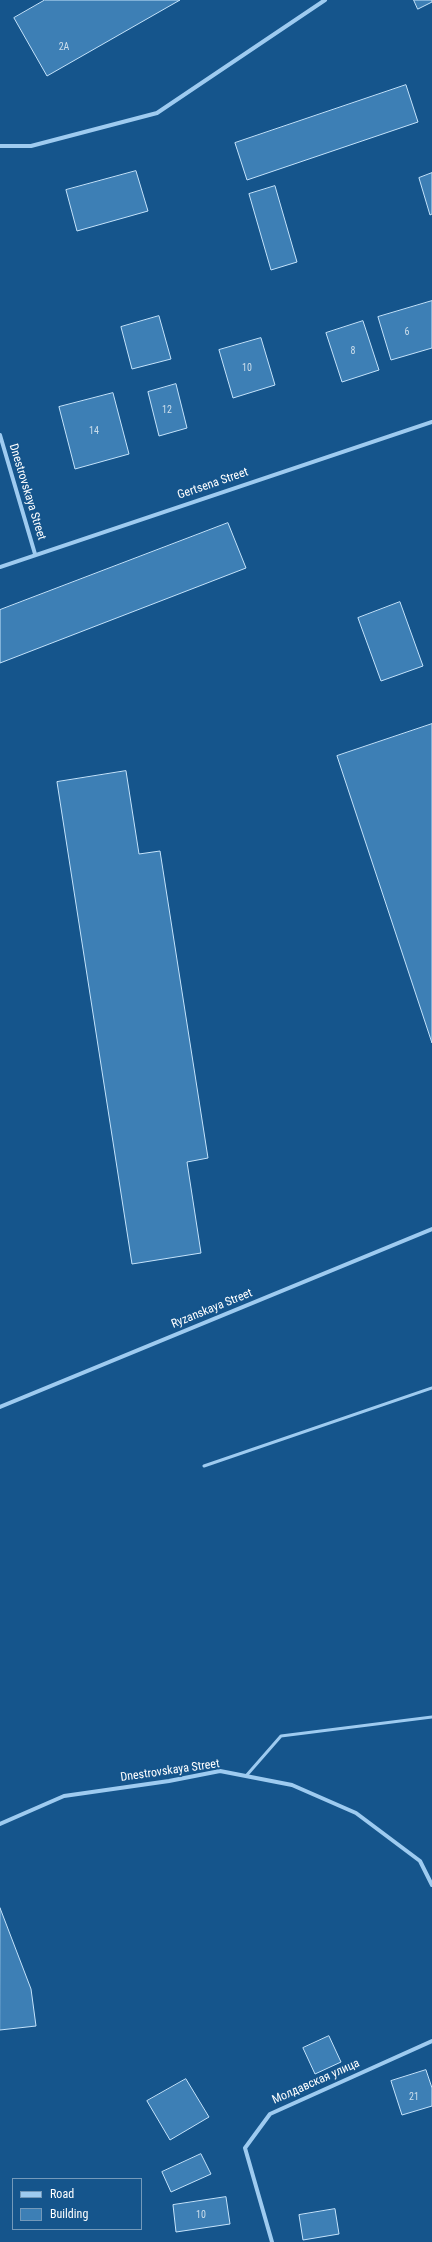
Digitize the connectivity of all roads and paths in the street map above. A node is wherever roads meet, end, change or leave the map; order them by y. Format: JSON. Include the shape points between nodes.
{"nodes":[{"id":1,"x":325,"y":0,"type":"edge"},
{"id":2,"x":0,"y":146,"type":"edge"},
{"id":3,"x":432,"y":422,"type":"edge"},
{"id":4,"x":0,"y":435,"type":"edge"},
{"id":5,"x":35,"y":554,"type":"junction"},
{"id":6,"x":0,"y":567,"type":"edge"},
{"id":7,"x":432,"y":1229,"type":"edge"},
{"id":8,"x":432,"y":1388,"type":"edge"},
{"id":9,"x":0,"y":1407,"type":"edge"},
{"id":10,"x":204,"y":1466,"type":"dead end"},
{"id":11,"x":432,"y":1717,"type":"edge"},
{"id":12,"x":246,"y":1776,"type":"junction"},
{"id":13,"x":0,"y":1824,"type":"edge"},
{"id":14,"x":432,"y":1885,"type":"edge"},
{"id":15,"x":432,"y":2041,"type":"edge"},
{"id":16,"x":272,"y":2242,"type":"edge"}],
"edges":[{"from":1,"to":2,"type":"street","via":[[157,113],[31,146]]},
{"from":3,"to":5,"type":"street","name":"Gertsena Street"},
{"from":4,"to":5,"type":"street","name":"Dnestrovskaya Street"},
{"from":5,"to":6,"type":"street","name":"Gertsena Street"},
{"from":7,"to":9,"type":"street","name":"Ryzanskaya Street"},
{"from":8,"to":10,"type":"lane"},
{"from":11,"to":12,"type":"lane","via":[[281,1736]]},
{"from":12,"to":13,"type":"street","name":"Dnestrovskaya Street","via":[[220,1771],[64,1796]]},
{"from":12,"to":14,"type":"street","name":"Dnestrovskaya Street","via":[[292,1785],[356,1812],[420,1861]]},
{"from":15,"to":16,"type":"street","name":"Молдавская улица","via":[[270,2114],[245,2148]]}]}
